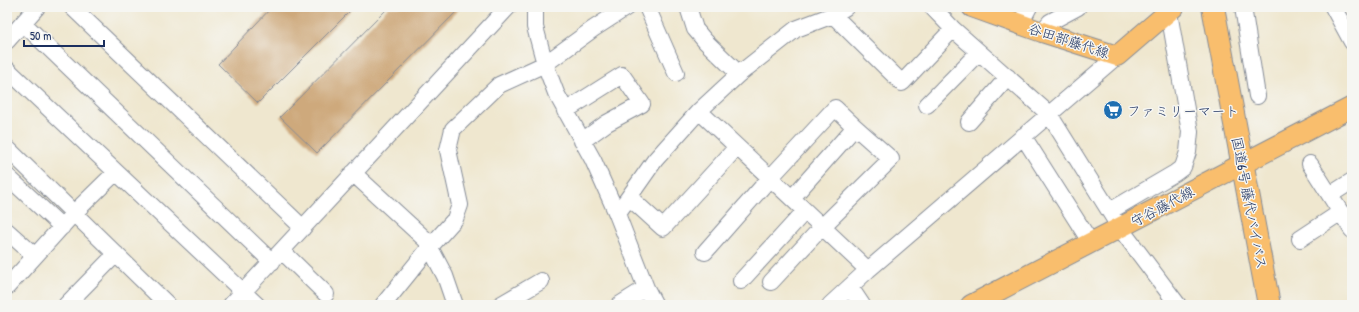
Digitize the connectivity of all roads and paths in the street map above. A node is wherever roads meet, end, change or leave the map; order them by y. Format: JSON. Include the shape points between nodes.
{"nodes":[{"id":1,"x":37,"y":7,"type":"edge"},
{"id":2,"x":72,"y":7,"type":"edge"},
{"id":3,"x":508,"y":7,"type":"edge"},
{"id":4,"x":535,"y":7,"type":"edge"},
{"id":5,"x":627,"y":7,"type":"edge"},
{"id":6,"x":647,"y":7,"type":"edge"},
{"id":7,"x":688,"y":7,"type":"edge"},
{"id":8,"x":932,"y":7,"type":"edge"},
{"id":9,"x":972,"y":7,"type":"edge"},
{"id":10,"x":1078,"y":7,"type":"edge"},
{"id":11,"x":1213,"y":7,"type":"edge"},
{"id":12,"x":1243,"y":7,"type":"edge"},
{"id":13,"x":1333,"y":7,"type":"edge"},
{"id":14,"x":1170,"y":8,"type":"edge"},
{"id":15,"x":836,"y":10,"type":"edge"},
{"id":16,"x":1025,"y":15,"type":"edge"},
{"id":17,"x":23,"y":23,"type":"junction"},
{"id":18,"x":953,"y":29,"type":"junction"},
{"id":19,"x":1042,"y":32,"type":"junction"},
{"id":20,"x":7,"y":41,"type":"edge"},
{"id":21,"x":1352,"y":42,"type":"edge"},
{"id":22,"x":979,"y":52,"type":"junction"},
{"id":23,"x":1117,"y":56,"type":"junction"},
{"id":24,"x":545,"y":64,"type":"junction"},
{"id":25,"x":7,"y":69,"type":"edge"},
{"id":26,"x":676,"y":73,"type":"dead end"},
{"id":27,"x":739,"y":74,"type":"junction"},
{"id":28,"x":1008,"y":77,"type":"junction"},
{"id":29,"x":1257,"y":96,"type":"dead end"},
{"id":30,"x":927,"y":105,"type":"dead end"},
{"id":31,"x":1352,"y":107,"type":"edge"},
{"id":32,"x":565,"y":111,"type":"junction"},
{"id":33,"x":699,"y":111,"type":"junction"},
{"id":34,"x":1049,"y":114,"type":"junction"},
{"id":35,"x":969,"y":122,"type":"dead end"},
{"id":36,"x":855,"y":127,"type":"junction"},
{"id":37,"x":1023,"y":136,"type":"junction"},
{"id":38,"x":582,"y":141,"type":"junction"},
{"id":39,"x":737,"y":147,"type":"junction"},
{"id":40,"x":7,"y":148,"type":"edge"},
{"id":41,"x":1242,"y":164,"type":"junction"},
{"id":42,"x":1310,"y":164,"type":"dead end"},
{"id":43,"x":116,"y":172,"type":"junction"},
{"id":44,"x":354,"y":173,"type":"junction"},
{"id":45,"x":7,"y":176,"type":"edge"},
{"id":46,"x":770,"y":178,"type":"junction"},
{"id":47,"x":1352,"y":181,"type":"edge"},
{"id":48,"x":1330,"y":196,"type":"junction"},
{"id":49,"x":629,"y":197,"type":"junction"},
{"id":50,"x":792,"y":198,"type":"junction"},
{"id":51,"x":805,"y":211,"type":"junction"},
{"id":52,"x":1110,"y":211,"type":"junction"},
{"id":53,"x":1341,"y":212,"type":"junction"},
{"id":54,"x":74,"y":213,"type":"junction"},
{"id":55,"x":617,"y":214,"type":"junction"},
{"id":56,"x":62,"y":227,"type":"junction"},
{"id":57,"x":822,"y":227,"type":"junction"},
{"id":58,"x":304,"y":228,"type":"junction"},
{"id":59,"x":1120,"y":228,"type":"junction"},
{"id":60,"x":7,"y":230,"type":"edge"},
{"id":61,"x":1352,"y":230,"type":"edge"},
{"id":62,"x":1300,"y":239,"type":"dead end"},
{"id":63,"x":1091,"y":243,"type":"junction"},
{"id":64,"x":430,"y":247,"type":"junction"},
{"id":65,"x":705,"y":252,"type":"dead end"},
{"id":66,"x":116,"y":254,"type":"junction"},
{"id":67,"x":35,"y":256,"type":"junction"},
{"id":68,"x":277,"y":256,"type":"junction"},
{"id":69,"x":868,"y":270,"type":"junction"},
{"id":70,"x":540,"y":281,"type":"dead end"},
{"id":71,"x":741,"y":281,"type":"dead end"},
{"id":72,"x":9,"y":282,"type":"edge"},
{"id":73,"x":771,"y":282,"type":"dead end"},
{"id":74,"x":850,"y":287,"type":"junction"},
{"id":75,"x":646,"y":288,"type":"junction"},
{"id":76,"x":243,"y":292,"type":"junction"},
{"id":77,"x":326,"y":294,"type":"dead end"},
{"id":78,"x":159,"y":302,"type":"edge"},
{"id":79,"x":66,"y":305,"type":"edge"},
{"id":80,"x":231,"y":305,"type":"edge"},
{"id":81,"x":257,"y":305,"type":"edge"},
{"id":82,"x":383,"y":305,"type":"edge"},
{"id":83,"x":455,"y":305,"type":"edge"},
{"id":84,"x":488,"y":305,"type":"edge"},
{"id":85,"x":499,"y":305,"type":"edge"},
{"id":86,"x":619,"y":305,"type":"edge"},
{"id":87,"x":655,"y":305,"type":"edge"},
{"id":88,"x":830,"y":305,"type":"edge"},
{"id":89,"x":862,"y":305,"type":"edge"},
{"id":90,"x":972,"y":305,"type":"edge"},
{"id":91,"x":1178,"y":305,"type":"edge"},
{"id":92,"x":1270,"y":305,"type":"edge"}],
"edges":[{"from":1,"to":17,"type":"street"},
{"from":2,"to":58,"type":"street"},
{"from":3,"to":44,"type":"street"},
{"from":4,"to":24,"type":"street","via":[[535,27]]},
{"from":5,"to":24,"type":"street","via":[[593,28]]},
{"from":6,"to":26,"type":"street"},
{"from":7,"to":27,"type":"street","via":[[695,29]]},
{"from":8,"to":18,"type":"street"},
{"from":9,"to":16,"type":"main road","name":"谷田部藤代線"},
{"from":10,"to":19,"type":"street","via":[[1050,22]]},
{"from":11,"to":41,"type":"highway","name":"国道6号 藤代バイパス"},
{"from":12,"to":29,"type":"street"},
{"from":13,"to":21,"type":"street"},
{"from":14,"to":23,"type":"main road","name":"谷田部藤代線"},
{"from":14,"to":52,"type":"street","via":[[1190,132],[1188,152],[1183,167]]},
{"from":15,"to":18,"type":"street","via":[[902,83]]},
{"from":15,"to":27,"type":"street","via":[[796,29]]},
{"from":16,"to":19,"type":"main road","name":"谷田部藤代線"},
{"from":17,"to":20,"type":"street"},
{"from":17,"to":68,"type":"street"},
{"from":18,"to":22,"type":"street"},
{"from":19,"to":23,"type":"main road","name":"谷田部藤代線"},
{"from":22,"to":28,"type":"street"},
{"from":22,"to":30,"type":"street"},
{"from":23,"to":34,"type":"street"},
{"from":24,"to":32,"type":"street"},
{"from":24,"to":64,"type":"street","via":[[499,85],[453,129],[448,150],[460,205],[455,219]]},
{"from":25,"to":43,"type":"street"},
{"from":27,"to":33,"type":"street"},
{"from":28,"to":34,"type":"street"},
{"from":28,"to":35,"type":"street"},
{"from":31,"to":41,"type":"main road","name":"守谷藤代線"},
{"from":32,"to":38,"type":"street"},
{"from":32,"to":38,"type":"street","via":[[622,75],[642,104]]},
{"from":33,"to":39,"type":"street"},
{"from":33,"to":49,"type":"street","via":[[655,160]]},
{"from":34,"to":37,"type":"street"},
{"from":34,"to":52,"type":"street"},
{"from":36,"to":46,"type":"street","via":[[835,108]]},
{"from":36,"to":50,"type":"street"},
{"from":36,"to":57,"type":"street","via":[[891,159]]},
{"from":37,"to":63,"type":"street"},
{"from":37,"to":69,"type":"street"},
{"from":38,"to":55,"type":"street"},
{"from":39,"to":46,"type":"street"},
{"from":39,"to":49,"type":"street","via":[[663,228]]},
{"from":40,"to":54,"type":"street"},
{"from":41,"to":59,"type":"main road","name":"守谷藤代線"},
{"from":41,"to":92,"type":"highway","name":"国道6号 藤代バイパス"},
{"from":42,"to":48,"type":"street"},
{"from":43,"to":54,"type":"street"},
{"from":43,"to":76,"type":"street"},
{"from":44,"to":58,"type":"street"},
{"from":44,"to":64,"type":"street","via":[[426,240]]},
{"from":45,"to":56,"type":"street"},
{"from":46,"to":50,"type":"street"},
{"from":46,"to":65,"type":"street"},
{"from":47,"to":48,"type":"street"},
{"from":48,"to":53,"type":"street"},
{"from":49,"to":55,"type":"street"},
{"from":50,"to":51,"type":"street"},
{"from":51,"to":57,"type":"street"},
{"from":51,"to":71,"type":"street"},
{"from":52,"to":59,"type":"street"},
{"from":53,"to":61,"type":"street"},
{"from":53,"to":62,"type":"street"},
{"from":54,"to":56,"type":"street"},
{"from":54,"to":66,"type":"street"},
{"from":55,"to":75,"type":"street"},
{"from":56,"to":67,"type":"street"},
{"from":57,"to":69,"type":"street"},
{"from":57,"to":73,"type":"street"},
{"from":58,"to":68,"type":"street"},
{"from":59,"to":63,"type":"main road","name":"守谷藤代線"},
{"from":59,"to":91,"type":"street"},
{"from":60,"to":67,"type":"street"},
{"from":63,"to":90,"type":"main road","name":"守谷藤代線"},
{"from":64,"to":82,"type":"street"},
{"from":64,"to":83,"type":"street","via":[[445,276]]},
{"from":66,"to":78,"type":"street"},
{"from":66,"to":79,"type":"street"},
{"from":67,"to":72,"type":"street"},
{"from":68,"to":76,"type":"street"},
{"from":68,"to":77,"type":"street"},
{"from":69,"to":74,"type":"street"},
{"from":70,"to":85,"type":"street"},
{"from":74,"to":88,"type":"street"},
{"from":74,"to":89,"type":"street"},
{"from":75,"to":86,"type":"street"},
{"from":75,"to":87,"type":"street"},
{"from":76,"to":80,"type":"street"},
{"from":76,"to":81,"type":"street"},
{"from":84,"to":85,"type":"street"}]}
